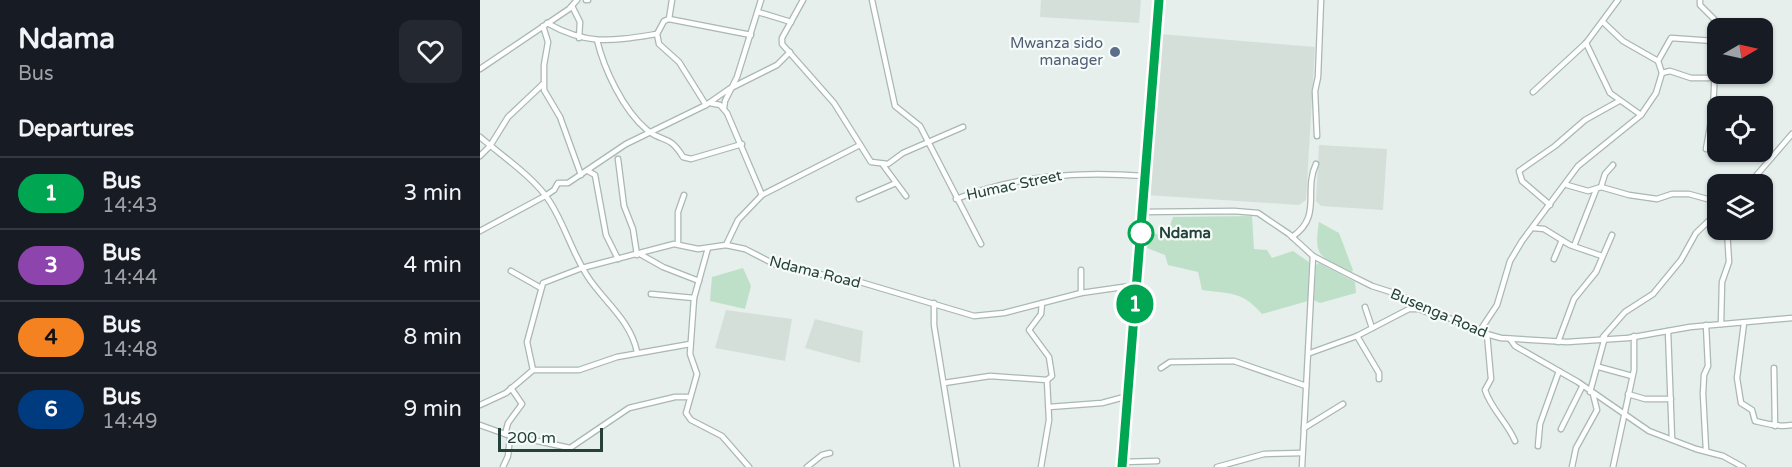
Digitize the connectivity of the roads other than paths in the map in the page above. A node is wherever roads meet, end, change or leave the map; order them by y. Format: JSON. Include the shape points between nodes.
{"nodes":[{"id":1,"x":577,"y":0,"type":"edge"},
{"id":2,"x":672,"y":0,"type":"edge"},
{"id":3,"x":761,"y":0,"type":"edge"},
{"id":4,"x":803,"y":0,"type":"edge"},
{"id":5,"x":871,"y":0,"type":"edge"},
{"id":6,"x":1159,"y":0,"type":"edge"},
{"id":7,"x":1321,"y":0,"type":"edge"},
{"id":8,"x":1618,"y":0,"type":"edge"},
{"id":9,"x":1700,"y":0,"type":"edge"},
{"id":10,"x":572,"y":6,"type":"junction"},
{"id":11,"x":758,"y":12,"type":"junction"},
{"id":12,"x":1711,"y":18,"type":"edge"},
{"id":13,"x":669,"y":19,"type":"junction"},
{"id":14,"x":790,"y":22,"type":"junction"},
{"id":15,"x":1604,"y":23,"type":"junction"},
{"id":16,"x":545,"y":24,"type":"junction"},
{"id":17,"x":657,"y":34,"type":"junction"},
{"id":18,"x":751,"y":35,"type":"junction"},
{"id":19,"x":579,"y":38,"type":"junction"},
{"id":20,"x":597,"y":40,"type":"junction"},
{"id":21,"x":1707,"y":40,"type":"edge"},
{"id":22,"x":1586,"y":44,"type":"junction"},
{"id":23,"x":790,"y":52,"type":"junction"},
{"id":24,"x":1658,"y":62,"type":"junction"},
{"id":25,"x":480,"y":69,"type":"edge"},
{"id":26,"x":1662,"y":73,"type":"junction"},
{"id":27,"x":1707,"y":78,"type":"edge"},
{"id":28,"x":543,"y":84,"type":"junction"},
{"id":29,"x":1714,"y":84,"type":"edge"},
{"id":30,"x":732,"y":88,"type":"junction"},
{"id":31,"x":1533,"y":92,"type":"dead end"},
{"id":32,"x":1619,"y":100,"type":"junction"},
{"id":33,"x":708,"y":104,"type":"junction"},
{"id":34,"x":724,"y":108,"type":"junction"},
{"id":35,"x":1641,"y":115,"type":"junction"},
{"id":36,"x":963,"y":127,"type":"dead end"},
{"id":37,"x":650,"y":132,"type":"junction"},
{"id":38,"x":1792,"y":134,"type":"edge"},
{"id":39,"x":1317,"y":136,"type":"dead end"},
{"id":40,"x":480,"y":137,"type":"edge"},
{"id":41,"x":928,"y":141,"type":"junction"},
{"id":42,"x":742,"y":144,"type":"junction"},
{"id":43,"x":860,"y":145,"type":"junction"},
{"id":44,"x":490,"y":146,"type":"junction"},
{"id":45,"x":1706,"y":149,"type":"dead end"},
{"id":46,"x":480,"y":156,"type":"edge"},
{"id":47,"x":618,"y":159,"type":"dead end"},
{"id":48,"x":599,"y":163,"type":"junction"},
{"id":49,"x":1316,"y":164,"type":"dead end"},
{"id":50,"x":883,"y":165,"type":"junction"},
{"id":51,"x":1613,"y":165,"type":"dead end"},
{"id":52,"x":588,"y":171,"type":"junction"},
{"id":53,"x":1758,"y":174,"type":"edge"},
{"id":54,"x":581,"y":175,"type":"junction"},
{"id":55,"x":595,"y":175,"type":"junction"},
{"id":56,"x":1145,"y":176,"type":"junction"},
{"id":57,"x":896,"y":183,"type":"junction"},
{"id":58,"x":1567,"y":185,"type":"junction"},
{"id":59,"x":1599,"y":188,"type":"junction"},
{"id":60,"x":684,"y":195,"type":"dead end"},
{"id":61,"x":762,"y":195,"type":"junction"},
{"id":62,"x":545,"y":196,"type":"junction"},
{"id":63,"x":906,"y":196,"type":"dead end"},
{"id":64,"x":956,"y":198,"type":"junction"},
{"id":65,"x":859,"y":199,"type":"dead end"},
{"id":66,"x":1707,"y":199,"type":"edge"},
{"id":67,"x":1550,"y":204,"type":"junction"},
{"id":68,"x":1142,"y":212,"type":"junction"},
{"id":69,"x":1707,"y":223,"type":"edge"},
{"id":70,"x":1533,"y":228,"type":"junction"},
{"id":71,"x":480,"y":231,"type":"edge"},
{"id":72,"x":1612,"y":235,"type":"dead end"},
{"id":73,"x":1292,"y":237,"type":"junction"},
{"id":74,"x":1562,"y":240,"type":"junction"},
{"id":75,"x":1728,"y":240,"type":"edge"},
{"id":76,"x":678,"y":244,"type":"junction"},
{"id":77,"x":981,"y":244,"type":"dead end"},
{"id":78,"x":726,"y":245,"type":"junction"},
{"id":79,"x":1574,"y":246,"type":"junction"},
{"id":80,"x":708,"y":248,"type":"junction"},
{"id":81,"x":639,"y":255,"type":"junction"},
{"id":82,"x":1313,"y":256,"type":"junction"},
{"id":83,"x":1602,"y":256,"type":"junction"},
{"id":84,"x":618,"y":259,"type":"junction"},
{"id":85,"x":1554,"y":259,"type":"dead end"},
{"id":86,"x":582,"y":268,"type":"junction"},
{"id":87,"x":1080,"y":270,"type":"dead end"},
{"id":88,"x":511,"y":271,"type":"dead end"},
{"id":89,"x":699,"y":281,"type":"junction"},
{"id":90,"x":1137,"y":285,"type":"junction"},
{"id":91,"x":541,"y":288,"type":"junction"},
{"id":92,"x":1081,"y":293,"type":"junction"},
{"id":93,"x":651,"y":294,"type":"dead end"},
{"id":94,"x":694,"y":298,"type":"junction"},
{"id":95,"x":934,"y":303,"type":"junction"},
{"id":96,"x":1042,"y":303,"type":"junction"},
{"id":97,"x":1365,"y":307,"type":"dead end"},
{"id":98,"x":1445,"y":316,"type":"junction"},
{"id":99,"x":1792,"y":318,"type":"edge"},
{"id":100,"x":1744,"y":322,"type":"junction"},
{"id":101,"x":1720,"y":324,"type":"junction"},
{"id":102,"x":1706,"y":325,"type":"junction"},
{"id":103,"x":1372,"y":328,"type":"junction"},
{"id":104,"x":1668,"y":331,"type":"junction"},
{"id":105,"x":1479,"y":332,"type":"junction"},
{"id":106,"x":1487,"y":334,"type":"junction"},
{"id":107,"x":1358,"y":336,"type":"junction"},
{"id":108,"x":1634,"y":336,"type":"junction"},
{"id":109,"x":1604,"y":337,"type":"junction"},
{"id":110,"x":1510,"y":339,"type":"junction"},
{"id":111,"x":1558,"y":342,"type":"junction"},
{"id":112,"x":690,"y":344,"type":"junction"},
{"id":113,"x":636,"y":352,"type":"junction"},
{"id":114,"x":1310,"y":353,"type":"junction"},
{"id":115,"x":1599,"y":367,"type":"junction"},
{"id":116,"x":1161,"y":368,"type":"dead end"},
{"id":117,"x":1774,"y":368,"type":"dead end"},
{"id":118,"x":533,"y":370,"type":"junction"},
{"id":119,"x":1559,"y":371,"type":"junction"},
{"id":120,"x":1632,"y":376,"type":"junction"},
{"id":121,"x":1379,"y":379,"type":"dead end"},
{"id":122,"x":1047,"y":380,"type":"junction"},
{"id":123,"x":944,"y":383,"type":"junction"},
{"id":124,"x":1306,"y":386,"type":"junction"},
{"id":125,"x":1582,"y":387,"type":"junction"},
{"id":126,"x":511,"y":388,"type":"junction"},
{"id":127,"x":1591,"y":393,"type":"junction"},
{"id":128,"x":1628,"y":394,"type":"junction"},
{"id":129,"x":1128,"y":396,"type":"junction"},
{"id":130,"x":689,"y":397,"type":"junction"},
{"id":131,"x":1671,"y":399,"type":"junction"},
{"id":132,"x":1342,"y":404,"type":"dead end"},
{"id":133,"x":480,"y":405,"type":"edge"},
{"id":134,"x":1049,"y":406,"type":"junction"},
{"id":135,"x":1623,"y":414,"type":"junction"},
{"id":136,"x":480,"y":425,"type":"edge"},
{"id":137,"x":1775,"y":426,"type":"junction"},
{"id":138,"x":1792,"y":426,"type":"edge"},
{"id":139,"x":1304,"y":428,"type":"junction"},
{"id":140,"x":1562,"y":429,"type":"dead end"},
{"id":141,"x":508,"y":435,"type":"junction"},
{"id":142,"x":1672,"y":439,"type":"junction"},
{"id":143,"x":1515,"y":441,"type":"dead end"},
{"id":144,"x":1538,"y":446,"type":"dead end"},
{"id":145,"x":1706,"y":450,"type":"junction"},
{"id":146,"x":830,"y":453,"type":"dead end"},
{"id":147,"x":1302,"y":453,"type":"junction"},
{"id":148,"x":1157,"y":461,"type":"dead end"},
{"id":149,"x":1122,"y":464,"type":"edge"},
{"id":150,"x":503,"y":467,"type":"edge"},
{"id":151,"x":749,"y":467,"type":"edge"},
{"id":152,"x":807,"y":467,"type":"edge"},
{"id":153,"x":957,"y":467,"type":"edge"},
{"id":154,"x":1041,"y":467,"type":"edge"},
{"id":155,"x":1217,"y":467,"type":"edge"},
{"id":156,"x":1302,"y":467,"type":"edge"},
{"id":157,"x":1572,"y":467,"type":"edge"},
{"id":158,"x":1613,"y":467,"type":"edge"},
{"id":159,"x":1743,"y":467,"type":"edge"}],
"edges":[{"from":1,"to":10,"type":"street"},
{"from":2,"to":13,"type":"street"},
{"from":3,"to":11,"type":"street"},
{"from":4,"to":14,"type":"street"},
{"from":5,"to":41,"type":"street","via":[[895,106],[921,126]]},
{"from":6,"to":56,"type":"highway"},
{"from":7,"to":39,"type":"street","via":[[1315,94]]},
{"from":8,"to":15,"type":"street"},
{"from":9,"to":12,"type":"street"},
{"from":10,"to":16,"type":"street"},
{"from":10,"to":19,"type":"street","via":[[580,22]]},
{"from":11,"to":14,"type":"street"},
{"from":11,"to":18,"type":"street"},
{"from":13,"to":17,"type":"street"},
{"from":13,"to":18,"type":"street"},
{"from":14,"to":23,"type":"street","via":[[782,38]]},
{"from":15,"to":22,"type":"street"},
{"from":15,"to":24,"type":"street"},
{"from":16,"to":19,"type":"street"},
{"from":16,"to":25,"type":"street"},
{"from":16,"to":28,"type":"street","via":[[548,48]]},
{"from":17,"to":20,"type":"street"},
{"from":17,"to":33,"type":"street","via":[[659,44],[679,62]]},
{"from":18,"to":30,"type":"street"},
{"from":19,"to":20,"type":"street"},
{"from":20,"to":37,"type":"street","via":[[606,72]]},
{"from":21,"to":24,"type":"street","via":[[1674,37]]},
{"from":22,"to":31,"type":"street"},
{"from":22,"to":32,"type":"street","via":[[1607,89]]},
{"from":23,"to":30,"type":"street","via":[[777,65]]},
{"from":23,"to":43,"type":"street","via":[[834,104]]},
{"from":24,"to":26,"type":"street"},
{"from":26,"to":27,"type":"street"},
{"from":26,"to":35,"type":"street","via":[[1656,93]]},
{"from":28,"to":44,"type":"street","via":[[510,114]]},
{"from":28,"to":54,"type":"street"},
{"from":29,"to":45,"type":"street"},
{"from":30,"to":33,"type":"street"},
{"from":30,"to":34,"type":"street"},
{"from":32,"to":35,"type":"street"},
{"from":32,"to":67,"type":"street","via":[[1583,121],[1519,171],[1522,181]]},
{"from":33,"to":34,"type":"street"},
{"from":33,"to":37,"type":"street"},
{"from":34,"to":42,"type":"street"},
{"from":35,"to":58,"type":"street","via":[[1578,166]]},
{"from":36,"to":41,"type":"street"},
{"from":37,"to":42,"type":"street","via":[[670,140],[684,158]]},
{"from":37,"to":48,"type":"street"},
{"from":38,"to":53,"type":"street"},
{"from":40,"to":44,"type":"street"},
{"from":41,"to":50,"type":"street"},
{"from":41,"to":64,"type":"street"},
{"from":42,"to":61,"type":"street"},
{"from":43,"to":50,"type":"street","via":[[871,162]]},
{"from":43,"to":61,"type":"street"},
{"from":44,"to":46,"type":"street"},
{"from":44,"to":62,"type":"street"},
{"from":47,"to":81,"type":"street","via":[[624,206]]},
{"from":48,"to":52,"type":"street"},
{"from":48,"to":55,"type":"street"},
{"from":49,"to":73,"type":"street","via":[[1309,219]]},
{"from":50,"to":57,"type":"street"},
{"from":51,"to":59,"type":"street"},
{"from":52,"to":54,"type":"street"},
{"from":52,"to":55,"type":"street"},
{"from":54,"to":62,"type":"street","via":[[568,183],[558,183]]},
{"from":55,"to":84,"type":"street","via":[[606,235]]},
{"from":56,"to":64,"type":"street","name":"Humac Street","via":[[1096,172],[1046,175]]},
{"from":56,"to":68,"type":"highway"},
{"from":57,"to":63,"type":"street"},
{"from":57,"to":65,"type":"street"},
{"from":58,"to":59,"type":"street","via":[[1581,191]]},
{"from":58,"to":67,"type":"street"},
{"from":59,"to":66,"type":"street","via":[[1656,199],[1672,194]]},
{"from":59,"to":79,"type":"street"},
{"from":60,"to":76,"type":"street","via":[[678,212]]},
{"from":61,"to":78,"type":"street","via":[[738,220]]},
{"from":62,"to":71,"type":"street"},
{"from":62,"to":86,"type":"street"},
{"from":64,"to":77,"type":"street"},
{"from":67,"to":70,"type":"street"},
{"from":68,"to":73,"type":"street","name":"Busenga Road","via":[[1258,213]]},
{"from":68,"to":90,"type":"highway"},
{"from":69,"to":109,"type":"street","via":[[1653,294],[1625,312]]},
{"from":70,"to":74,"type":"street","via":[[1544,229]]},
{"from":70,"to":105,"type":"street","via":[[1510,261],[1499,300]]},
{"from":72,"to":83,"type":"street"},
{"from":73,"to":82,"type":"street","name":"Busenga Road"},
{"from":74,"to":79,"type":"street"},
{"from":74,"to":85,"type":"street"},
{"from":75,"to":101,"type":"street","via":[[1729,262],[1722,282]]},
{"from":76,"to":80,"type":"street","name":"Ndama Road"},
{"from":76,"to":81,"type":"street","name":"Ndama Road"},
{"from":78,"to":80,"type":"street","name":"Ndama Road"},
{"from":78,"to":95,"type":"street","name":"Ndama Road","via":[[746,249],[778,266],[860,282]]},
{"from":79,"to":83,"type":"street"},
{"from":80,"to":89,"type":"street"},
{"from":81,"to":84,"type":"street","name":"Ndama Road"},
{"from":81,"to":89,"type":"street"},
{"from":82,"to":98,"type":"street","name":"Busenga Road"},
{"from":82,"to":114,"type":"street"},
{"from":83,"to":111,"type":"street","via":[[1596,272],[1574,299]]},
{"from":84,"to":86,"type":"street","name":"Ndama Road"},
{"from":86,"to":91,"type":"street","name":"Ndama Road","via":[[548,280]]},
{"from":86,"to":113,"type":"street","via":[[620,316],[632,335]]},
{"from":87,"to":92,"type":"street"},
{"from":88,"to":91,"type":"street"},
{"from":89,"to":94,"type":"street"},
{"from":90,"to":92,"type":"street","name":"Ndama Road"},
{"from":90,"to":129,"type":"highway"},
{"from":91,"to":118,"type":"street","via":[[527,342]]},
{"from":92,"to":96,"type":"street","name":"Ndama Road"},
{"from":93,"to":94,"type":"street"},
{"from":94,"to":112,"type":"street"},
{"from":95,"to":96,"type":"street","name":"Ndama Road","via":[[978,316],[1013,312]]},
{"from":95,"to":123,"type":"street"},
{"from":96,"to":122,"type":"street","via":[[1041,314],[1029,330],[1050,361],[1052,376]]},
{"from":97,"to":103,"type":"street"},
{"from":98,"to":103,"type":"street","via":[[1409,309]]},
{"from":98,"to":105,"type":"street","name":"Busenga Road"},
{"from":99,"to":100,"type":"street","name":"Busenga Road"},
{"from":100,"to":101,"type":"street","name":"Busenga Road"},
{"from":100,"to":137,"type":"street","via":[[1737,378],[1741,403],[1751,409],[1755,421]]},
{"from":101,"to":102,"type":"street","name":"Busenga Road"},
{"from":102,"to":104,"type":"street","name":"Busenga Road"},
{"from":102,"to":145,"type":"street"},
{"from":103,"to":107,"type":"street"},
{"from":104,"to":108,"type":"street","name":"Busenga Road"},
{"from":104,"to":131,"type":"street"},
{"from":105,"to":106,"type":"street","name":"Busenga Road"},
{"from":106,"to":110,"type":"street","name":"Busenga Road"},
{"from":106,"to":143,"type":"street","via":[[1491,379],[1485,390]]},
{"from":107,"to":114,"type":"street"},
{"from":107,"to":121,"type":"street"},
{"from":108,"to":109,"type":"street","name":"Busenga Road"},
{"from":108,"to":120,"type":"street"},
{"from":109,"to":111,"type":"street","name":"Busenga Road"},
{"from":109,"to":115,"type":"street"},
{"from":110,"to":111,"type":"street","name":"Busenga Road"},
{"from":110,"to":119,"type":"street","via":[[1515,346]]},
{"from":112,"to":113,"type":"street"},
{"from":112,"to":130,"type":"street","via":[[691,362],[697,374]]},
{"from":113,"to":118,"type":"street","via":[[583,369]]},
{"from":114,"to":124,"type":"street"},
{"from":115,"to":120,"type":"street"},
{"from":115,"to":127,"type":"street"},
{"from":116,"to":124,"type":"street","via":[[1170,362],[1234,361]]},
{"from":117,"to":137,"type":"street"},
{"from":118,"to":126,"type":"street"},
{"from":119,"to":125,"type":"street"},
{"from":119,"to":144,"type":"street","via":[[1540,424]]},
{"from":120,"to":128,"type":"street"},
{"from":122,"to":123,"type":"street","via":[[990,376]]},
{"from":122,"to":134,"type":"street"},
{"from":123,"to":153,"type":"street"},
{"from":124,"to":139,"type":"street"},
{"from":125,"to":127,"type":"street"},
{"from":125,"to":140,"type":"street"},
{"from":126,"to":133,"type":"street"},
{"from":126,"to":141,"type":"street","via":[[522,404],[508,423]]},
{"from":127,"to":135,"type":"street"},
{"from":127,"to":157,"type":"street","via":[[1597,410],[1576,448]]},
{"from":128,"to":131,"type":"street","via":[[1645,399]]},
{"from":128,"to":135,"type":"street"},
{"from":129,"to":134,"type":"street","via":[[1102,403]]},
{"from":129,"to":149,"type":"highway"},
{"from":130,"to":141,"type":"street","via":[[627,409],[572,448]]},
{"from":130,"to":151,"type":"street","via":[[687,416],[722,436]]},
{"from":131,"to":142,"type":"street"},
{"from":132,"to":139,"type":"street"},
{"from":134,"to":154,"type":"street"},
{"from":135,"to":142,"type":"street","via":[[1649,431]]},
{"from":135,"to":158,"type":"street"},
{"from":136,"to":141,"type":"street"},
{"from":137,"to":138,"type":"street"},
{"from":139,"to":147,"type":"street"},
{"from":141,"to":150,"type":"street","via":[[508,456]]},
{"from":142,"to":145,"type":"street"},
{"from":145,"to":159,"type":"street"},
{"from":146,"to":152,"type":"street"},
{"from":147,"to":155,"type":"street","via":[[1264,454]]},
{"from":147,"to":156,"type":"street"},
{"from":148,"to":149,"type":"street"}]}
